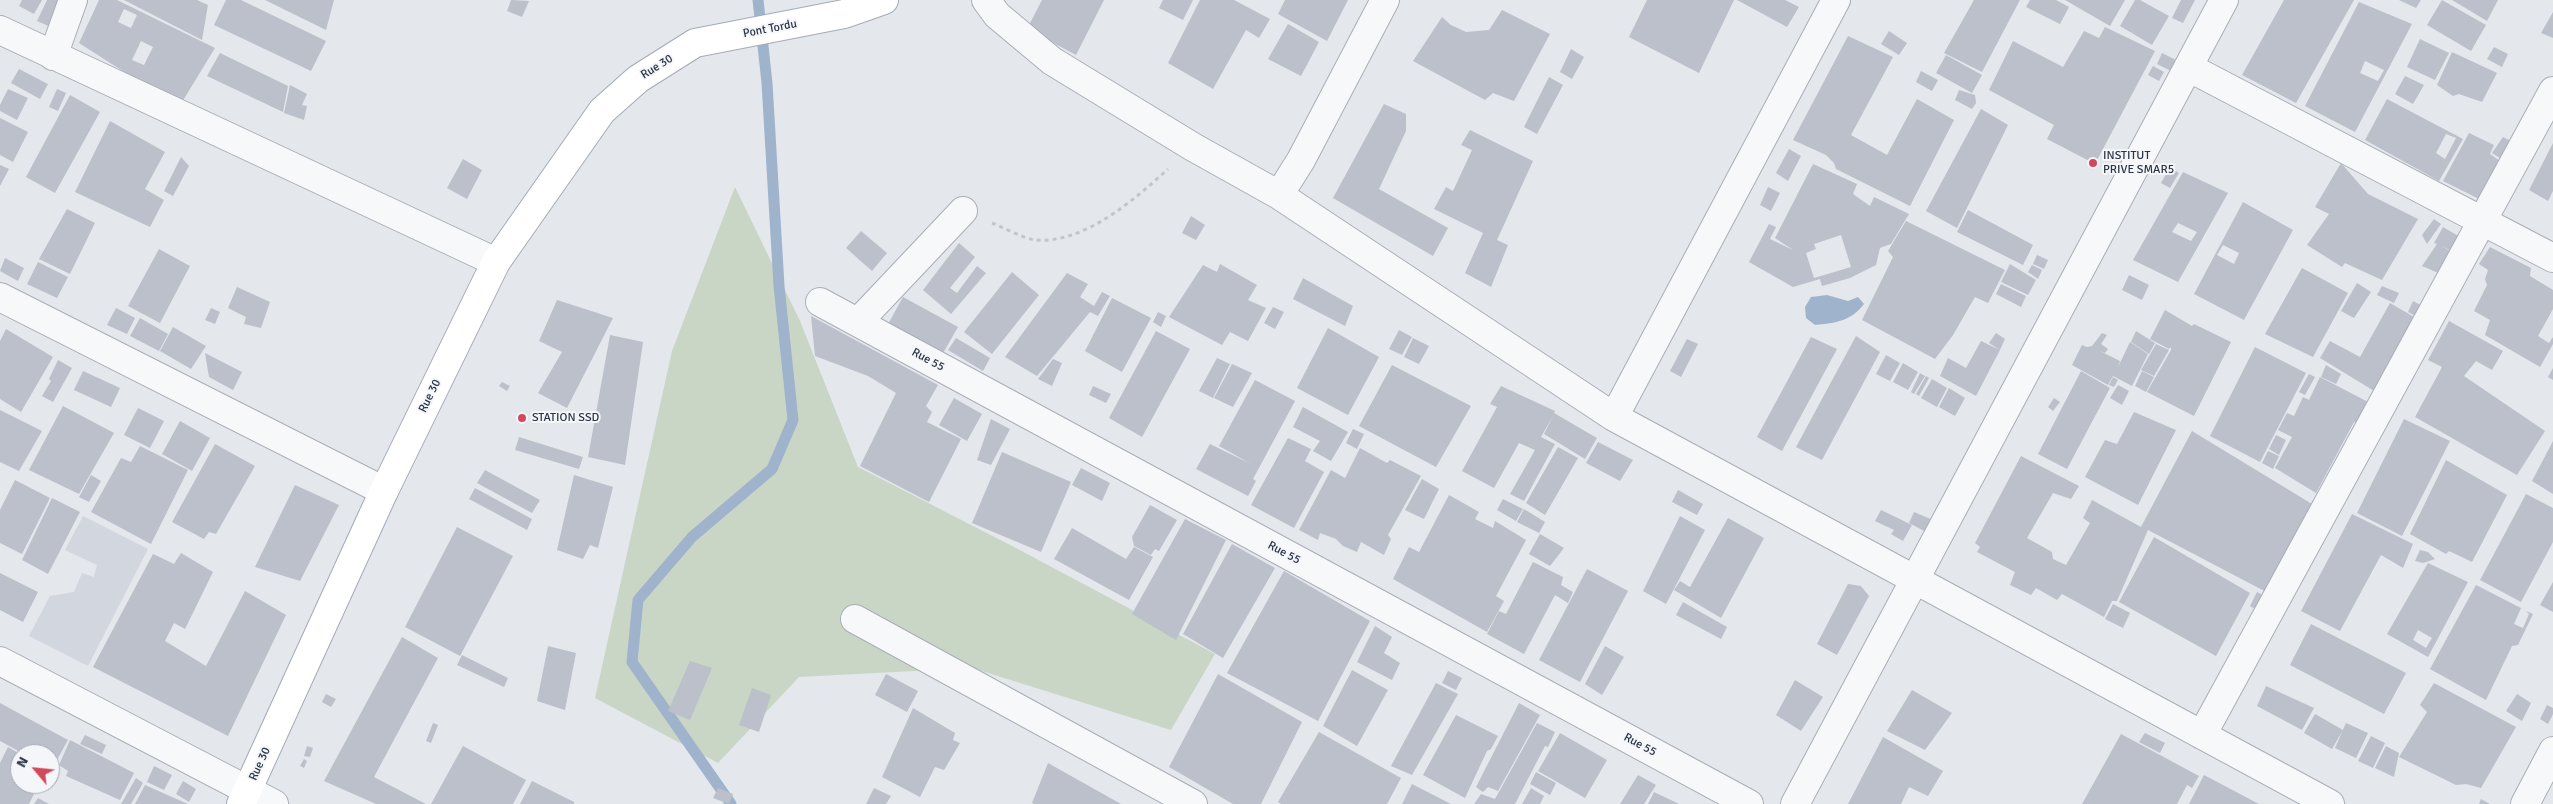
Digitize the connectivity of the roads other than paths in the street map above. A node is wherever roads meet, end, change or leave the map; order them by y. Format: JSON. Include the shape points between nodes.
{"nodes":[{"id":1,"x":73,"y":0,"type":"edge"},
{"id":2,"x":884,"y":0,"type":"edge"},
{"id":3,"x":986,"y":0,"type":"edge"},
{"id":4,"x":1385,"y":0,"type":"edge"},
{"id":5,"x":1836,"y":0,"type":"edge"},
{"id":6,"x":2224,"y":0,"type":"edge"},
{"id":7,"x":0,"y":30,"type":"edge"},
{"id":8,"x":695,"y":43,"type":"joint"},
{"id":9,"x":54,"y":56,"type":"junction"},
{"id":10,"x":2188,"y":66,"type":"junction"},
{"id":11,"x":2553,"y":91,"type":"edge"},
{"id":12,"x":1279,"y":195,"type":"junction"},
{"id":13,"x":963,"y":211,"type":"road end"},
{"id":14,"x":2483,"y":221,"type":"junction"},
{"id":15,"x":2553,"y":258,"type":"edge"},
{"id":16,"x":496,"y":262,"type":"junction"},
{"id":17,"x":0,"y":297,"type":"edge"},
{"id":18,"x":820,"y":302,"type":"dead end"},
{"id":19,"x":858,"y":322,"type":"junction"},
{"id":20,"x":1614,"y":418,"type":"junction"},
{"id":21,"x":384,"y":491,"type":"junction"},
{"id":22,"x":1914,"y":580,"type":"junction"},
{"id":23,"x":855,"y":619,"type":"dead end"},
{"id":24,"x":0,"y":661,"type":"edge"},
{"id":25,"x":2202,"y":735,"type":"junction"},
{"id":26,"x":2553,"y":752,"type":"edge"},
{"id":27,"x":245,"y":797,"type":"edge"},
{"id":28,"x":274,"y":804,"type":"edge"},
{"id":29,"x":1193,"y":804,"type":"edge"},
{"id":30,"x":1749,"y":804,"type":"edge"},
{"id":31,"x":1795,"y":804,"type":"edge"},
{"id":32,"x":2330,"y":804,"type":"edge"},
{"id":33,"x":2525,"y":804,"type":"edge"}],
"edges":[{"from":1,"to":9,"type":"street"},
{"from":2,"to":8,"type":"main road","name":"Pont Tordu","via":[[844,14]]},
{"from":3,"to":12,"type":"street","via":[[997,15],[1052,61]]},
{"from":4,"to":12,"type":"street","via":[[1301,160]]},
{"from":5,"to":20,"type":"street"},
{"from":6,"to":10,"type":"street"},
{"from":7,"to":9,"type":"street"},
{"from":8,"to":16,"type":"main road","name":"Rue 30","via":[[638,79],[602,112]]},
{"from":9,"to":16,"type":"street"},
{"from":10,"to":14,"type":"street"},
{"from":10,"to":22,"type":"street"},
{"from":11,"to":14,"type":"street"},
{"from":12,"to":20,"type":"street"},
{"from":13,"to":19,"type":"street"},
{"from":14,"to":15,"type":"street"},
{"from":14,"to":25,"type":"street"},
{"from":16,"to":21,"type":"main road","name":"Rue 30"},
{"from":17,"to":21,"type":"street"},
{"from":18,"to":19,"type":"street","name":"Rue 55"},
{"from":19,"to":30,"type":"street","name":"Rue 55"},
{"from":20,"to":22,"type":"street"},
{"from":21,"to":27,"type":"main road","name":"Rue 30"},
{"from":22,"to":25,"type":"street"},
{"from":22,"to":31,"type":"street"},
{"from":23,"to":29,"type":"street"},
{"from":24,"to":27,"type":"street"},
{"from":25,"to":32,"type":"street"},
{"from":26,"to":33,"type":"street"},
{"from":27,"to":28,"type":"street"}]}
